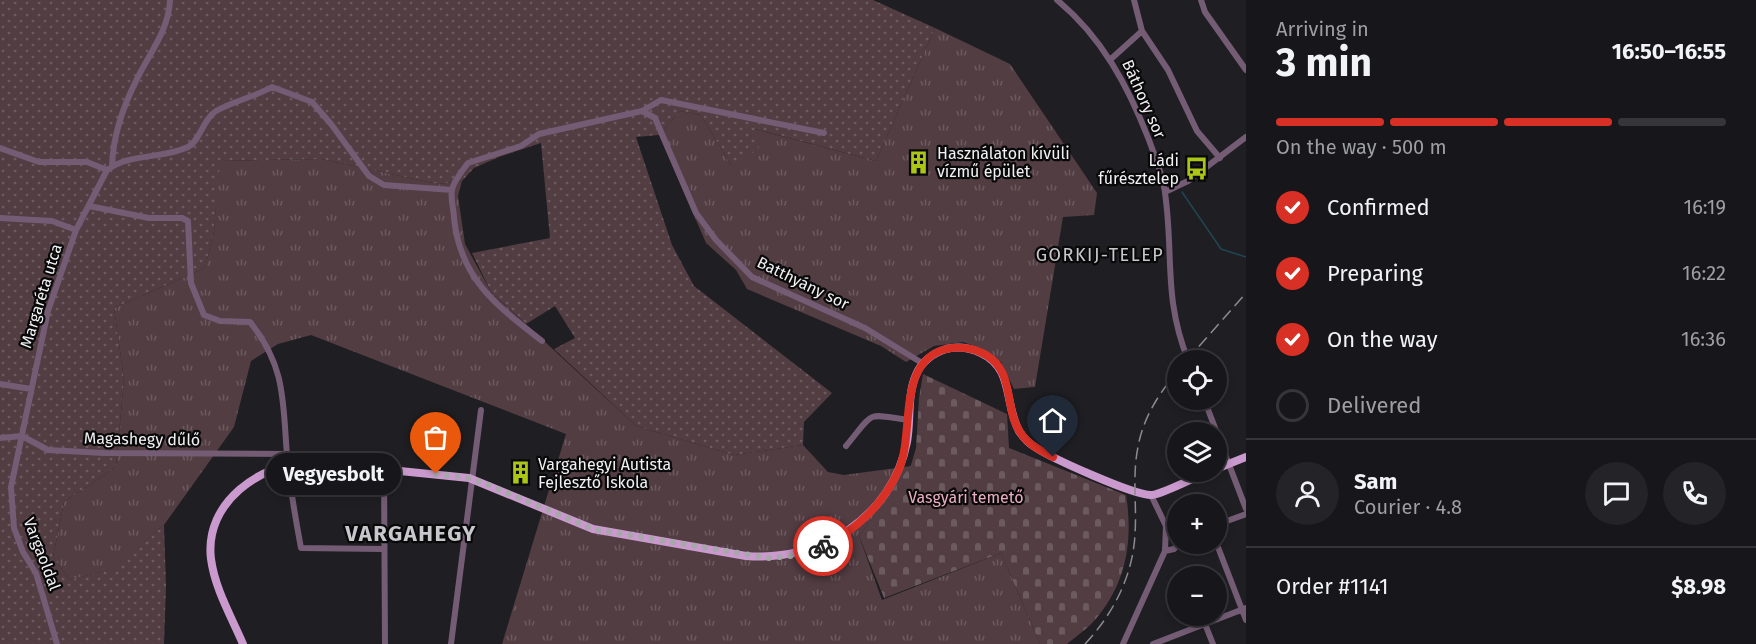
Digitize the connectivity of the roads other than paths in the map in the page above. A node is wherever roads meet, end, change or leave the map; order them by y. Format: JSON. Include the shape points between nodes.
{"nodes":[{"id":1,"x":170,"y":0,"type":"edge"},
{"id":2,"x":1057,"y":0,"type":"edge"},
{"id":3,"x":1134,"y":0,"type":"edge"},
{"id":4,"x":1201,"y":0,"type":"edge"},
{"id":5,"x":1143,"y":31,"type":"junction"},
{"id":6,"x":1112,"y":59,"type":"junction"},
{"id":7,"x":1246,"y":70,"type":"edge"},
{"id":8,"x":642,"y":111,"type":"junction"},
{"id":9,"x":824,"y":133,"type":"dead end"},
{"id":10,"x":1246,"y":138,"type":"edge"},
{"id":11,"x":0,"y":148,"type":"edge"},
{"id":12,"x":1220,"y":158,"type":"junction"},
{"id":13,"x":110,"y":168,"type":"junction"},
{"id":14,"x":452,"y":190,"type":"junction"},
{"id":15,"x":1165,"y":192,"type":"junction"},
{"id":16,"x":89,"y":206,"type":"junction"},
{"id":17,"x":0,"y":218,"type":"edge"},
{"id":18,"x":76,"y":230,"type":"junction"},
{"id":19,"x":542,"y":341,"type":"dead end"},
{"id":20,"x":1185,"y":350,"type":"edge"},
{"id":21,"x":922,"y":363,"type":"junction"},
{"id":22,"x":0,"y":384,"type":"edge"},
{"id":23,"x":31,"y":389,"type":"junction"},
{"id":24,"x":481,"y":410,"type":"dead end"},
{"id":25,"x":1208,"y":410,"type":"edge"},
{"id":26,"x":910,"y":420,"type":"junction"},
{"id":27,"x":22,"y":436,"type":"junction"},
{"id":28,"x":0,"y":438,"type":"edge"},
{"id":29,"x":846,"y":446,"type":"dead end"},
{"id":30,"x":288,"y":454,"type":"junction"},
{"id":31,"x":1246,"y":457,"type":"edge"},
{"id":32,"x":288,"y":464,"type":"junction"},
{"id":33,"x":1229,"y":464,"type":"junction"},
{"id":34,"x":384,"y":469,"type":"junction"},
{"id":35,"x":473,"y":480,"type":"junction"},
{"id":36,"x":1183,"y":482,"type":"edge"},
{"id":37,"x":1151,"y":495,"type":"junction"},
{"id":38,"x":1246,"y":508,"type":"edge"},
{"id":39,"x":1246,"y":514,"type":"edge"},
{"id":40,"x":1227,"y":521,"type":"edge"},
{"id":41,"x":383,"y":549,"type":"junction"},
{"id":42,"x":1165,"y":550,"type":"joint"},
{"id":43,"x":1221,"y":554,"type":"edge"},
{"id":44,"x":1244,"y":609,"type":"edge"},
{"id":45,"x":1227,"y":616,"type":"edge"},
{"id":46,"x":1246,"y":620,"type":"edge"},
{"id":47,"x":1201,"y":626,"type":"edge"},
{"id":48,"x":1206,"y":626,"type":"edge"},
{"id":49,"x":1172,"y":640,"type":"edge"},
{"id":50,"x":57,"y":644,"type":"edge"},
{"id":51,"x":243,"y":644,"type":"edge"},
{"id":52,"x":385,"y":644,"type":"edge"},
{"id":53,"x":452,"y":644,"type":"edge"},
{"id":54,"x":1123,"y":644,"type":"edge"},
{"id":55,"x":1153,"y":644,"type":"edge"},
{"id":56,"x":1213,"y":644,"type":"edge"}],
"edges":[{"from":1,"to":13,"type":"street","via":[[163,28],[125,104],[114,136]]},
{"from":2,"to":6,"type":"street","name":"Báthory sor"},
{"from":3,"to":5,"type":"street"},
{"from":4,"to":7,"type":"street","via":[[1205,12]]},
{"from":5,"to":6,"type":"street"},
{"from":5,"to":12,"type":"street","via":[[1168,70],[1197,131]]},
{"from":6,"to":15,"type":"street","name":"Báthory sor","via":[[1137,109]]},
{"from":8,"to":9,"type":"street","via":[[661,100]]},
{"from":8,"to":14,"type":"street","via":[[539,134],[521,146],[468,163]]},
{"from":8,"to":21,"type":"street","name":"Batthyány sor","via":[[655,118],[696,213],[752,277],[865,328]]},
{"from":10,"to":12,"type":"street"},
{"from":11,"to":13,"type":"street","via":[[39,162],[87,162]]},
{"from":12,"to":15,"type":"street","via":[[1188,182]]},
{"from":13,"to":14,"type":"street","via":[[191,146],[215,112],[272,87],[312,102],[369,176],[384,185]]},
{"from":13,"to":16,"type":"street","name":"Margaréta utca"},
{"from":14,"to":19,"type":"street","via":[[456,239],[479,287],[502,311]]},
{"from":15,"to":20,"type":"street","name":"Báthory sor","via":[[1173,314]]},
{"from":16,"to":18,"type":"street","name":"Margaréta utca"},
{"from":16,"to":30,"type":"street","via":[[148,218],[189,221],[191,283],[204,315],[220,321],[250,322],[268,347],[284,392]]},
{"from":17,"to":18,"type":"street","via":[[52,221]]},
{"from":18,"to":23,"type":"street","name":"Margaréta utca","via":[[48,312]]},
{"from":21,"to":26,"type":"main road","via":[[915,376]]},
{"from":21,"to":37,"type":"main road","via":[[935,353],[954,348],[967,348],[988,357],[1003,372],[1016,424],[1029,443],[1135,492]]},
{"from":22,"to":23,"type":"street"},
{"from":23,"to":27,"type":"street","name":"Margaréta utca"},
{"from":24,"to":35,"type":"street"},
{"from":25,"to":33,"type":"street"},
{"from":26,"to":29,"type":"street","via":[[880,414],[867,418]]},
{"from":26,"to":35,"type":"main road","via":[[900,468],[878,504],[838,538],[791,556],[746,556],[613,534],[567,520]]},
{"from":27,"to":28,"type":"street"},
{"from":27,"to":30,"type":"street","name":"Magashegy dűlő","via":[[48,450]]},
{"from":27,"to":50,"type":"street","name":"Vargaoldal","via":[[11,487],[14,528],[36,573]]},
{"from":30,"to":32,"type":"street"},
{"from":31,"to":33,"type":"main road"},
{"from":32,"to":34,"type":"main road","via":[[311,462]]},
{"from":32,"to":41,"type":"street","via":[[301,548]]},
{"from":32,"to":51,"type":"main road","via":[[244,484],[226,505],[214,530],[214,574]]},
{"from":33,"to":38,"type":"street"},
{"from":34,"to":35,"type":"main road"},
{"from":34,"to":41,"type":"street"},
{"from":35,"to":53,"type":"street"},
{"from":36,"to":37,"type":"main road"},
{"from":37,"to":42,"type":"street","via":[[1166,526]]},
{"from":39,"to":40,"type":"street"},
{"from":41,"to":52,"type":"street"},
{"from":42,"to":54,"type":"street"},
{"from":43,"to":44,"type":"street"},
{"from":44,"to":45,"type":"street"},
{"from":44,"to":46,"type":"street"},
{"from":47,"to":49,"type":"street"},
{"from":48,"to":56,"type":"street"},
{"from":49,"to":55,"type":"street"}]}
